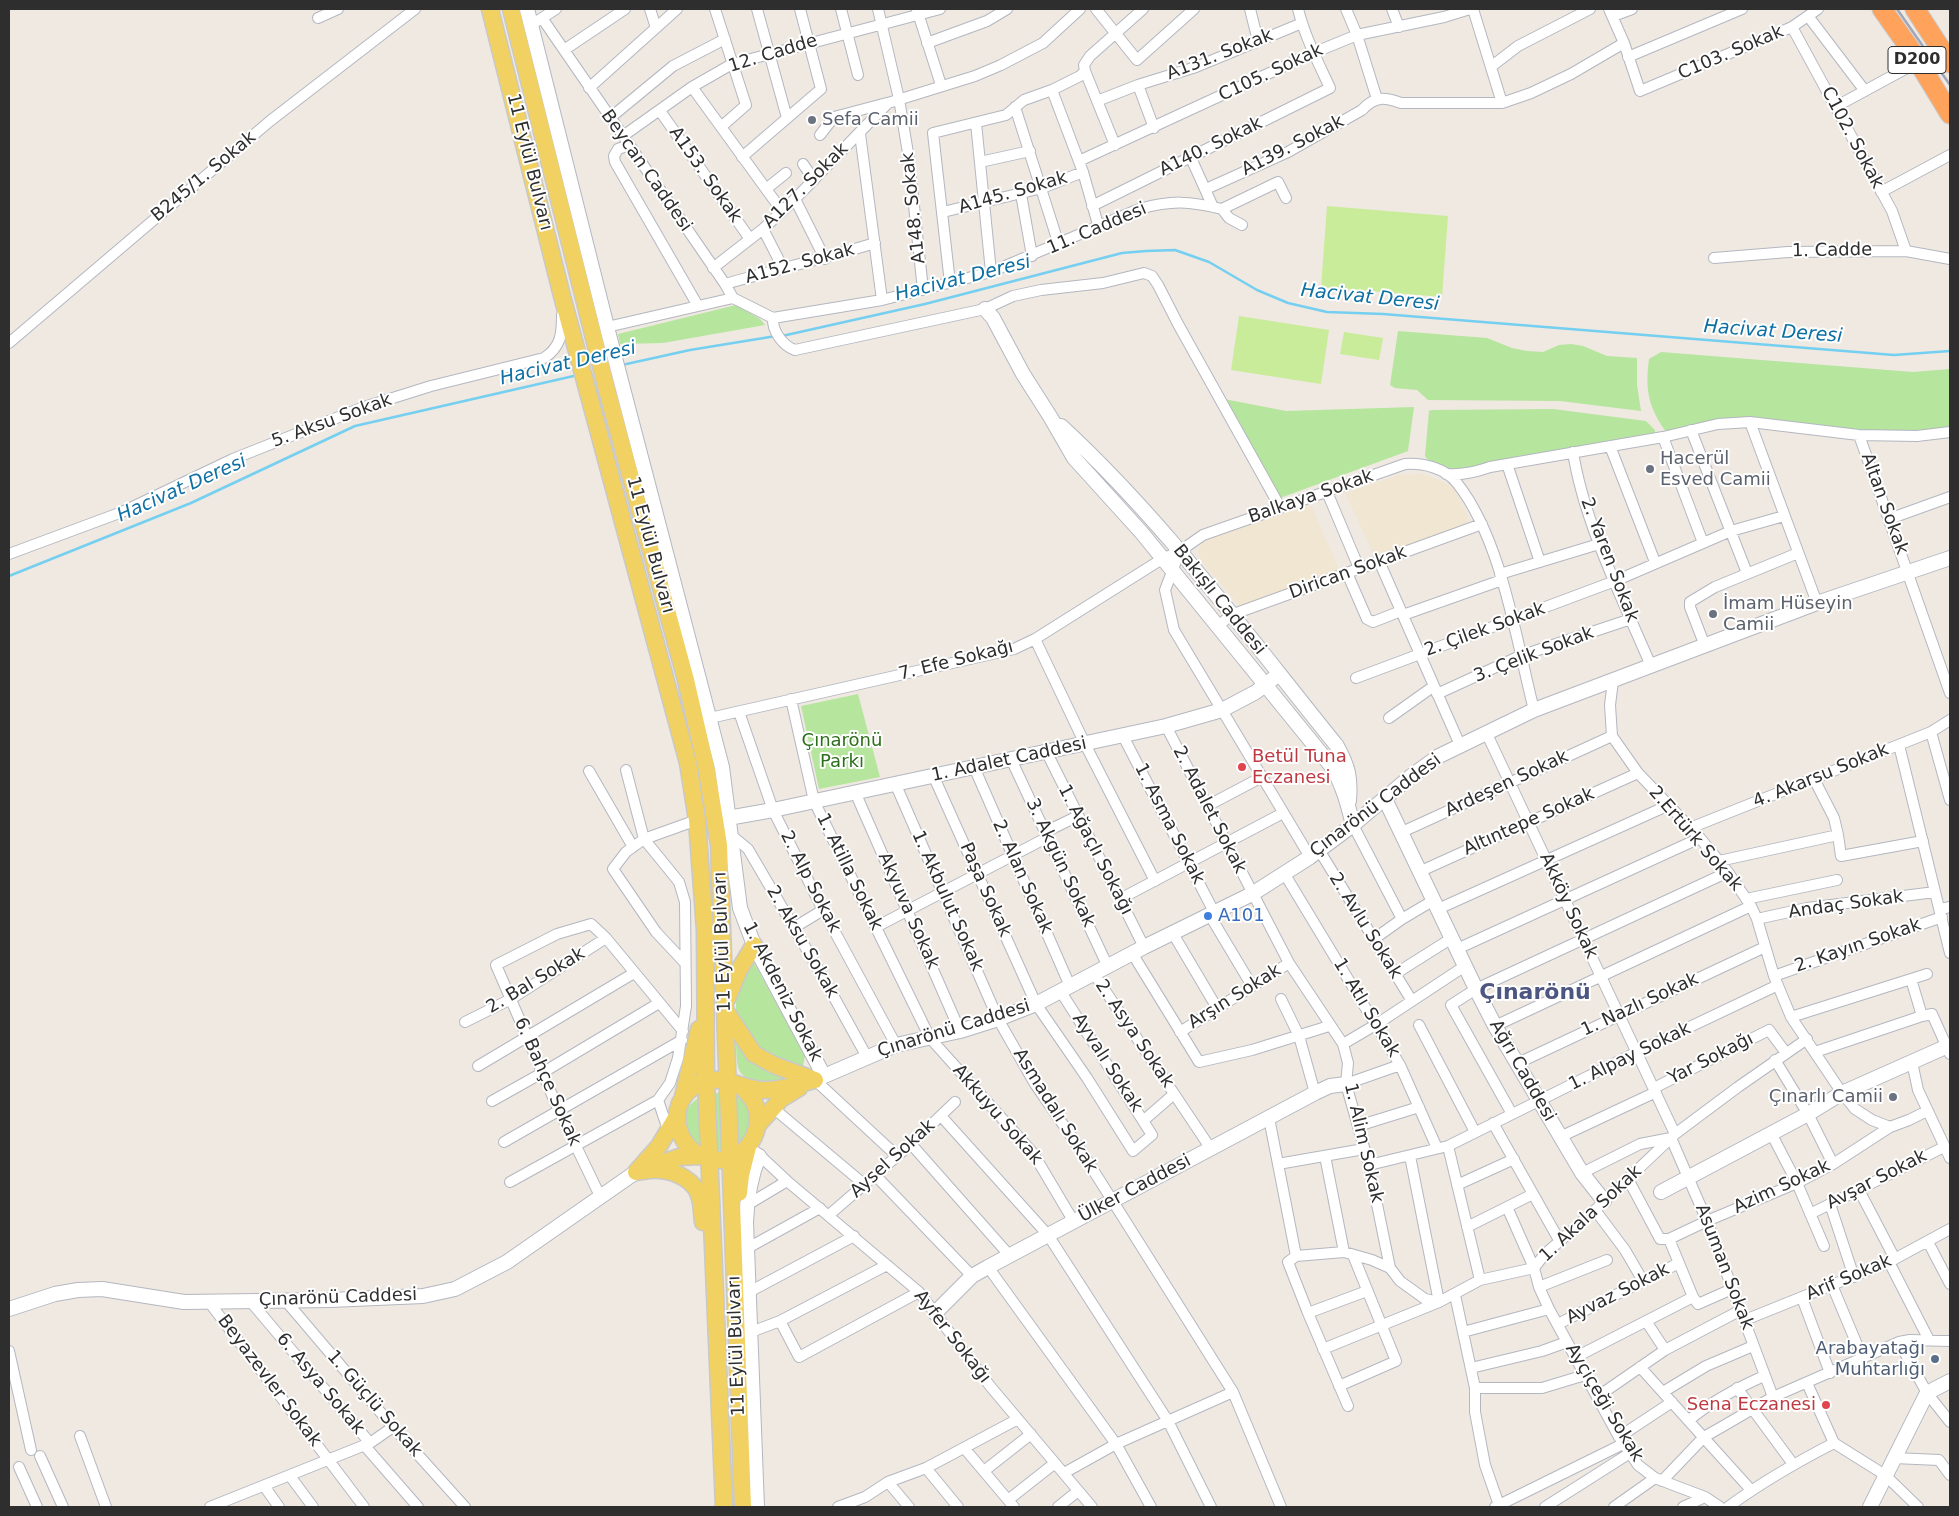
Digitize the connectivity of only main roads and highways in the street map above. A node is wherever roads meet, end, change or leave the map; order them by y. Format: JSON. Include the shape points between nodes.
{"nodes":[{"id":1,"x":490,"y":9,"type":"edge"},
{"id":2,"x":510,"y":9,"type":"edge"},
{"id":3,"x":527,"y":9,"type":"edge"},
{"id":4,"x":1882,"y":9,"type":"edge"},
{"id":5,"x":1914,"y":9,"type":"edge"},
{"id":6,"x":1950,"y":63,"type":"edge"},
{"id":7,"x":1950,"y":114,"type":"edge"},
{"id":8,"x":985,"y":309,"type":"road end"},
{"id":9,"x":603,"y":333,"type":"junction"},
{"id":10,"x":614,"y":387,"type":"junction"},
{"id":11,"x":1051,"y":418,"type":"junction"},
{"id":12,"x":1950,"y":558,"type":"edge"},
{"id":13,"x":1279,"y":674,"type":"junction"},
{"id":14,"x":1264,"y":685,"type":"junction"},
{"id":15,"x":1385,"y":799,"type":"junction"},
{"id":16,"x":1348,"y":804,"type":"junction"},
{"id":17,"x":728,"y":818,"type":"junction"},
{"id":18,"x":1353,"y":825,"type":"junction"},
{"id":19,"x":754,"y":945,"type":"junction"},
{"id":20,"x":706,"y":998,"type":"junction"},
{"id":21,"x":725,"y":1007,"type":"junction"},
{"id":22,"x":1949,"y":1049,"type":"edge"},
{"id":23,"x":820,"y":1078,"type":"junction"},
{"id":24,"x":706,"y":1080,"type":"junction"},
{"id":25,"x":733,"y":1083,"type":"junction"},
{"id":26,"x":1346,"y":1084,"type":"road end"},
{"id":27,"x":682,"y":1099,"type":"junction"},
{"id":28,"x":677,"y":1116,"type":"junction"},
{"id":29,"x":757,"y":1126,"type":"junction"},
{"id":30,"x":753,"y":1149,"type":"junction"},
{"id":31,"x":705,"y":1158,"type":"junction"},
{"id":32,"x":730,"y":1158,"type":"junction"},
{"id":33,"x":636,"y":1172,"type":"junction"},
{"id":34,"x":1661,"y":1192,"type":"dead end"},
{"id":35,"x":1600,"y":1206,"type":"road end"},
{"id":36,"x":740,"y":1252,"type":"junction"},
{"id":37,"x":742,"y":1291,"type":"junction"},
{"id":38,"x":9,"y":1309,"type":"edge"},
{"id":39,"x":935,"y":1313,"type":"road end"},
{"id":40,"x":717,"y":1330,"type":"junction"},
{"id":41,"x":1950,"y":1381,"type":"edge"},
{"id":42,"x":724,"y":1507,"type":"edge"},
{"id":43,"x":743,"y":1507,"type":"edge"},
{"id":44,"x":758,"y":1507,"type":"edge"},
{"id":45,"x":1870,"y":1507,"type":"edge"}],
"edges":[{"from":1,"to":20,"type":"main road","name":"11 Eylül Bulvarı","via":[[562,296],[688,763],[697,820]]},
{"from":2,"to":9,"type":"main road","name":"11 Eylül Bulvarı"},
{"from":3,"to":9,"type":"main road","via":[[537,22]]},
{"from":4,"to":7,"type":"highway","number":"D200"},
{"from":5,"to":6,"type":"highway","number":"D200"},
{"from":8,"to":11,"type":"main road","name":"Bakışlı Caddesi"},
{"from":9,"to":10,"type":"main road","name":"11 Eylül Bulvarı"},
{"from":10,"to":17,"type":"main road","name":"1. Akdeniz Sokak","via":[[710,718],[722,767]]},
{"from":10,"to":21,"type":"main road","name":"11 Eylül Bulvarı","via":[[708,771],[719,845]]},
{"from":11,"to":13,"type":"main road","name":"Bakışlı Caddesi","via":[[1101,463],[1148,513]]},
{"from":11,"to":14,"type":"main road","name":"Bakışlı Caddesi","via":[[1074,458],[1142,533]]},
{"from":12,"to":15,"type":"main road","name":"Çınarönü Caddesi","via":[[1817,603],[1534,710],[1439,756]]},
{"from":13,"to":14,"type":"main road","name":"1. Adalet Caddesi"},
{"from":13,"to":16,"type":"main road","name":"Bakışlı Caddesi","via":[[1337,746],[1351,782]]},
{"from":14,"to":16,"type":"main road","name":"Bakışlı Caddesi","via":[[1332,767]]},
{"from":14,"to":17,"type":"main road","name":"1. Adalet Caddesi","via":[[1222,710],[1166,726]]},
{"from":15,"to":18,"type":"main road","name":"Çınarönü Caddesi"},
{"from":15,"to":35,"type":"main road","name":"Ağrı Caddesi","via":[[1495,1026]]},
{"from":16,"to":18,"type":"main road","name":"Bakışlı Caddesi"},
{"from":17,"to":19,"type":"main road","name":"1. Akdeniz Sokak","via":[[740,908]]},
{"from":18,"to":23,"type":"main road","name":"Çınarönü Caddesi","via":[[1252,894],[1036,1004],[998,1019],[896,1045]]},
{"from":19,"to":21,"type":"main road","via":[[739,970]]},
{"from":19,"to":23,"type":"main road","name":"1. Akdeniz Sokak"},
{"from":20,"to":24,"type":"main road","name":"11 Eylül Bulvarı"},
{"from":20,"to":27,"type":"main road"},
{"from":21,"to":23,"type":"main road","via":[[754,1054],[774,1065]]},
{"from":21,"to":25,"type":"main road","name":"11 Eylül Bulvarı"},
{"from":22,"to":34,"type":"main road","via":[[1842,1093]]},
{"from":23,"to":25,"type":"main road","via":[[762,1090]]},
{"from":23,"to":29,"type":"main road","via":[[781,1099]]},
{"from":24,"to":25,"type":"main road"},
{"from":24,"to":27,"type":"main road","via":[[692,1087]]},
{"from":24,"to":31,"type":"main road","name":"11 Eylül Bulvarı"},
{"from":25,"to":29,"type":"main road","via":[[748,1093],[754,1103],[758,1114]]},
{"from":25,"to":32,"type":"main road","name":"11 Eylül Bulvarı"},
{"from":26,"to":39,"type":"main road","name":"Ülker Caddesi","via":[[1330,1086],[1315,1093],[972,1276]]},
{"from":27,"to":28,"type":"main road"},
{"from":28,"to":31,"type":"main road","via":[[682,1139],[689,1149]]},
{"from":28,"to":33,"type":"main road","via":[[659,1146]]},
{"from":29,"to":30,"type":"main road"},
{"from":30,"to":32,"type":"main road"},
{"from":30,"to":36,"type":"main road"},
{"from":30,"to":36,"type":"main road","via":[[741,1175]]},
{"from":31,"to":32,"type":"main road"},
{"from":31,"to":33,"type":"main road","via":[[679,1158]]},
{"from":31,"to":40,"type":"main road","name":"11 Eylül Bulvarı"},
{"from":32,"to":36,"type":"main road","name":"11 Eylül Bulvarı"},
{"from":33,"to":38,"type":"main road","name":"Çınarönü Caddesi","via":[[507,1262],[455,1289],[423,1296],[209,1302],[168,1300],[102,1289],[55,1294]]},
{"from":33,"to":40,"type":"main road","via":[[659,1169],[673,1172],[684,1177],[700,1197]]},
{"from":36,"to":37,"type":"main road","name":"11 Eylül Bulvarı"},
{"from":37,"to":43,"type":"main road","name":"11 Eylül Bulvarı"},
{"from":37,"to":44,"type":"main road","via":[[751,1332]]},
{"from":40,"to":42,"type":"main road","name":"11 Eylül Bulvarı"},
{"from":41,"to":45,"type":"main road","via":[[1927,1392]]}]}
